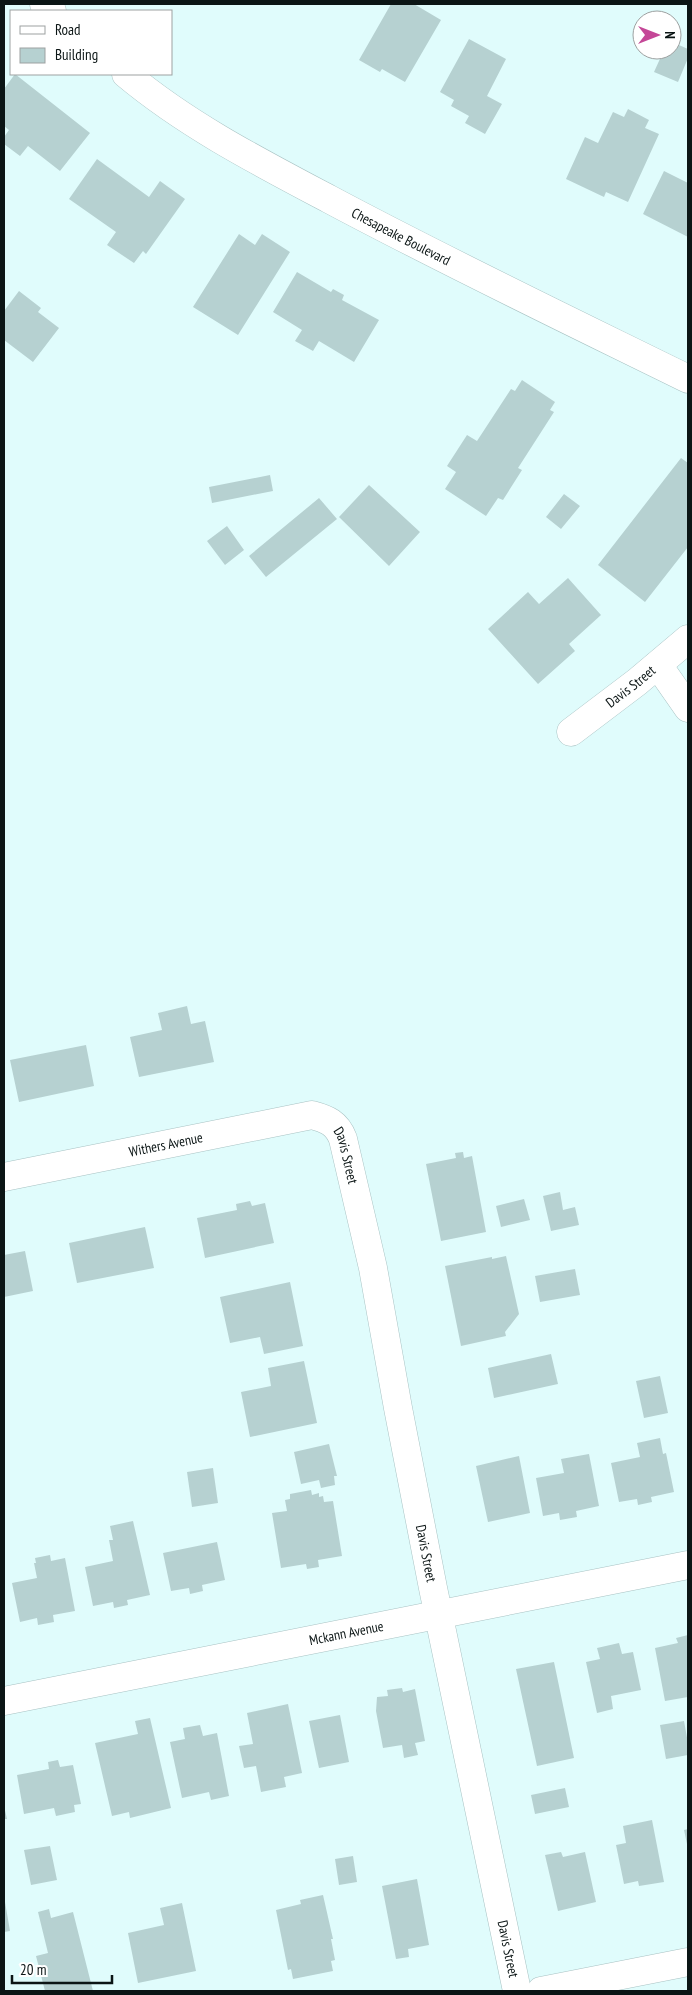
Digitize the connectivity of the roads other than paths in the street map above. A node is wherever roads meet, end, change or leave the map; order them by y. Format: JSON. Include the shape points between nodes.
{"nodes":[{"id":1,"x":127,"y":75,"type":"edge"},
{"id":2,"x":688,"y":379,"type":"edge"},
{"id":3,"x":688,"y":639,"type":"edge"},
{"id":4,"x":658,"y":665,"type":"junction"},
{"id":5,"x":688,"y":708,"type":"edge"},
{"id":6,"x":571,"y":732,"type":"dead end"},
{"id":7,"x":327,"y":1118,"type":"joint"},
{"id":8,"x":4,"y":1177,"type":"edge"},
{"id":9,"x":688,"y":1565,"type":"edge"},
{"id":10,"x":439,"y":1615,"type":"junction"},
{"id":11,"x":4,"y":1701,"type":"edge"},
{"id":12,"x":688,"y":1962,"type":"edge"},
{"id":13,"x":517,"y":1991,"type":"edge"},
{"id":14,"x":541,"y":1991,"type":"edge"}],
"edges":[{"from":1,"to":2,"type":"street","name":"Chesapeake Boulevard","via":[[172,110],[268,166],[394,234]]},
{"from":3,"to":4,"type":"street","name":"Davis Street"},
{"from":4,"to":5,"type":"street"},
{"from":4,"to":6,"type":"street","name":"Davis Street"},
{"from":7,"to":8,"type":"street","name":"Withers Avenue","via":[[312,1115]]},
{"from":7,"to":10,"type":"street","name":"Davis Street","via":[[339,1129],[343,1139],[373,1268]]},
{"from":9,"to":10,"type":"street","name":"Mckann Avenue"},
{"from":10,"to":11,"type":"street","name":"Mckann Avenue"},
{"from":10,"to":13,"type":"street","name":"Davis Street"},
{"from":12,"to":14,"type":"street"}]}
